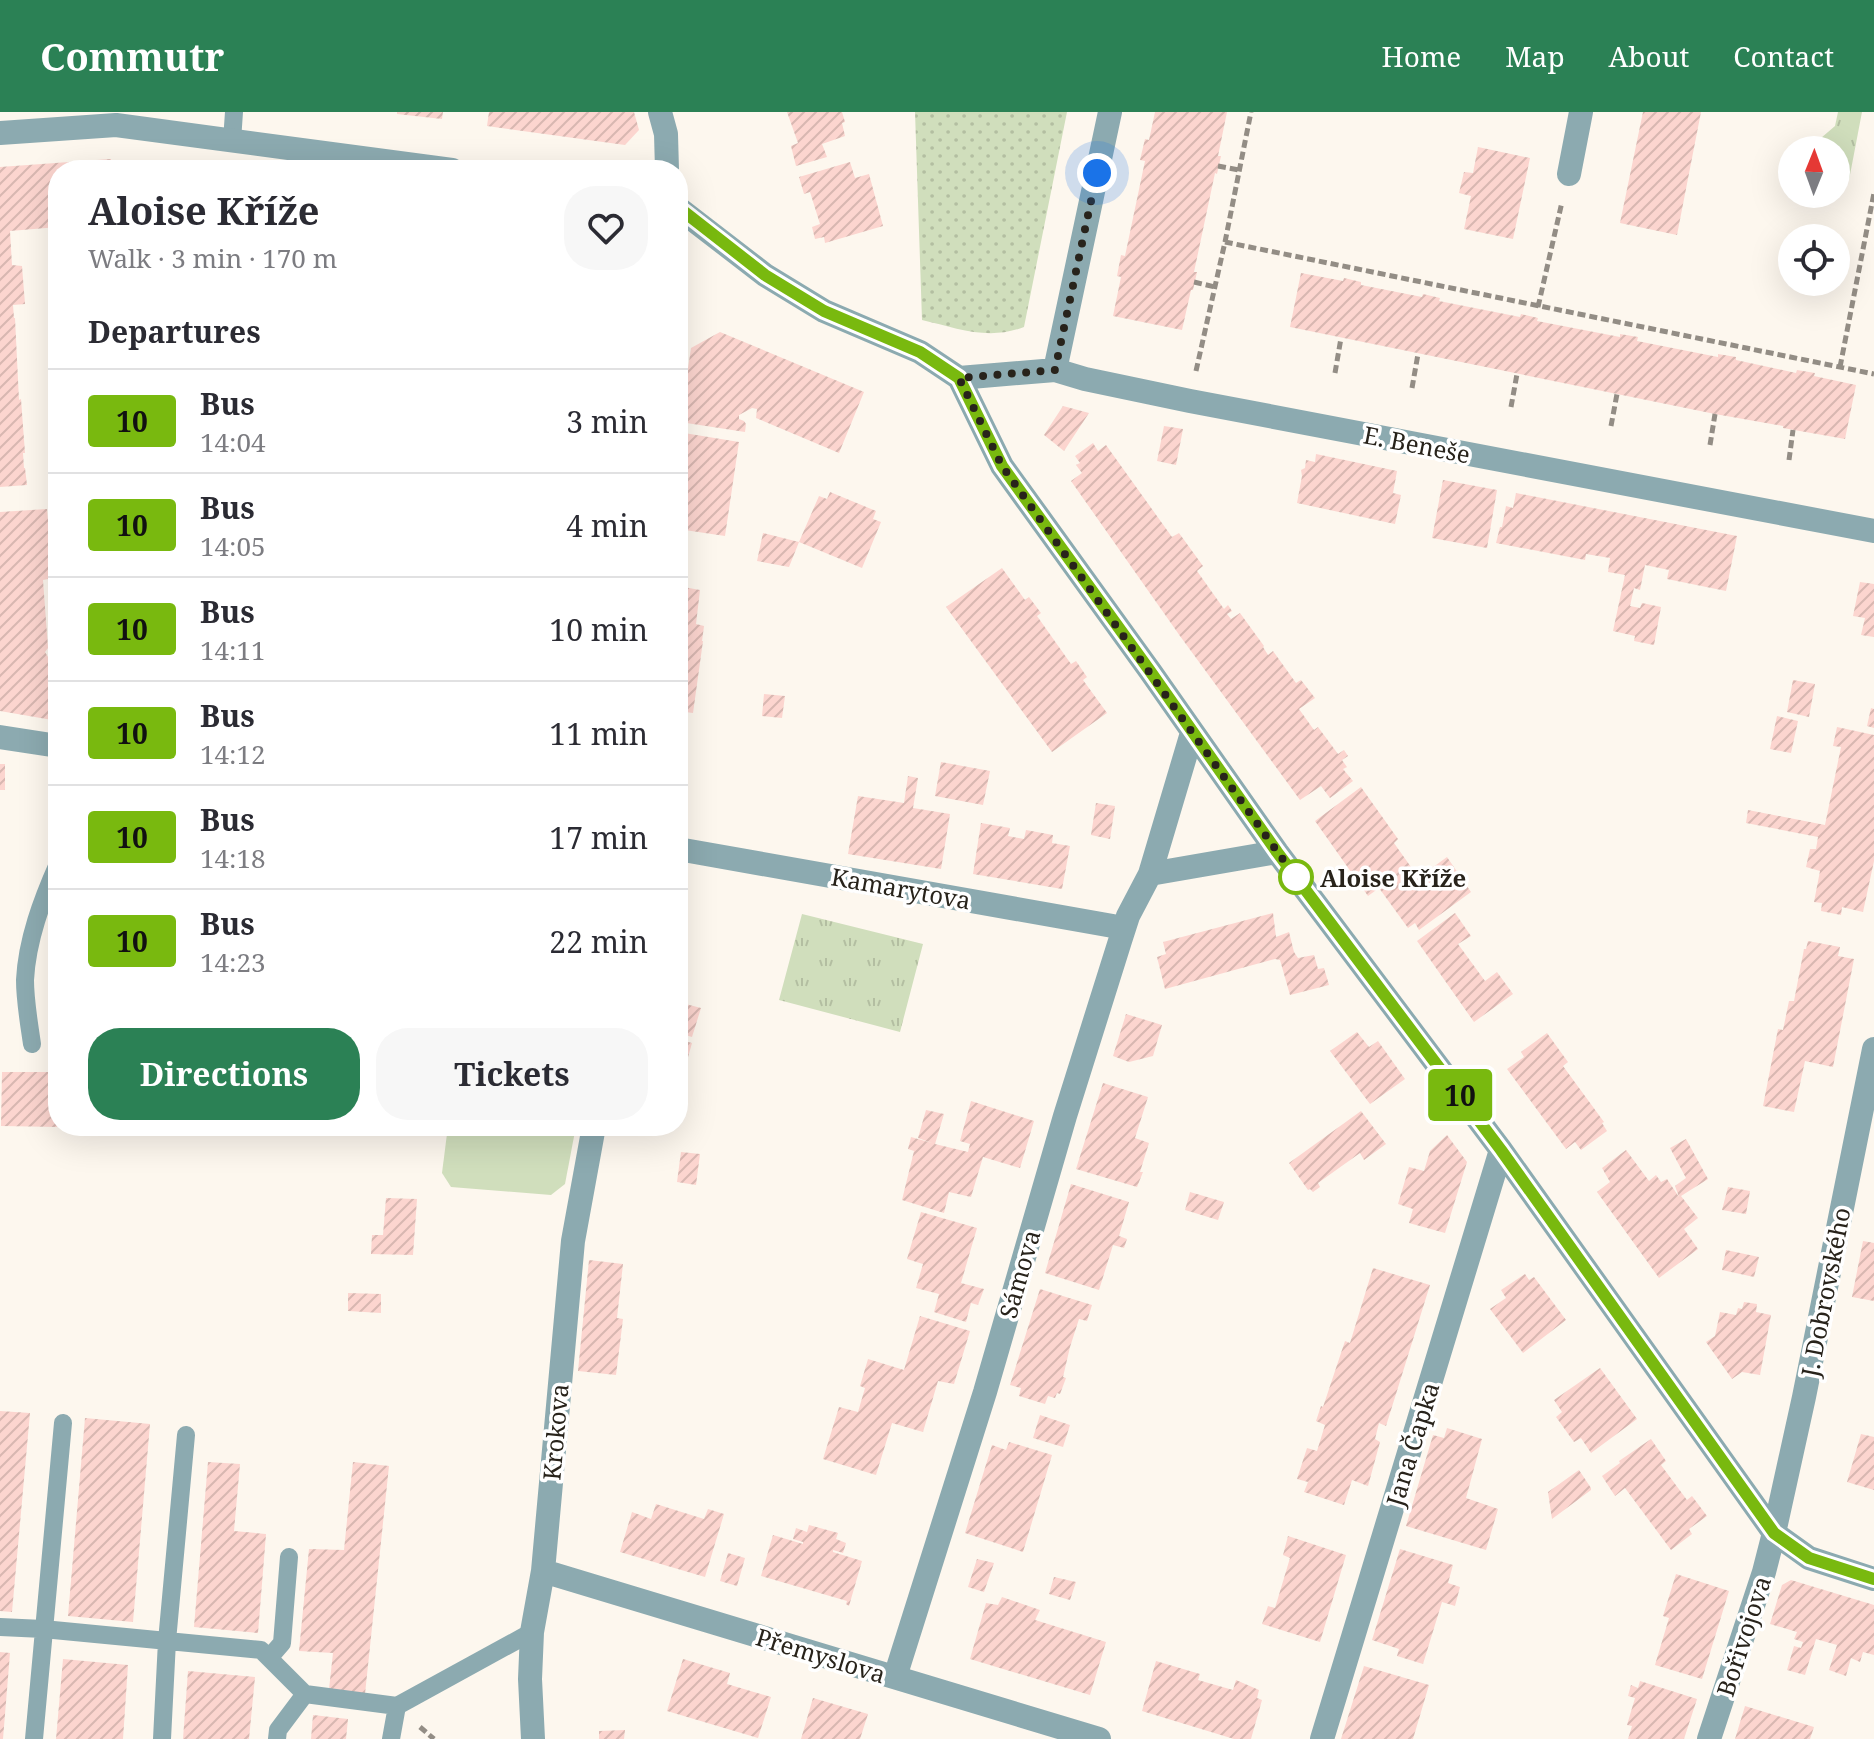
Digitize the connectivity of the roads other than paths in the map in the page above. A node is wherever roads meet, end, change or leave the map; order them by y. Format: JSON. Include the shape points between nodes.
{"nodes":[{"id":1,"x":234,"y":112,"type":"edge"},
{"id":2,"x":660,"y":112,"type":"edge"},
{"id":3,"x":1110,"y":112,"type":"edge"},
{"id":4,"x":1581,"y":112,"type":"edge"},
{"id":5,"x":0,"y":133,"type":"edge"},
{"id":6,"x":232,"y":141,"type":"junction"},
{"id":7,"x":376,"y":160,"type":"edge"},
{"id":8,"x":667,"y":160,"type":"edge"},
{"id":9,"x":1569,"y":174,"type":"road end"},
{"id":10,"x":688,"y":216,"type":"edge"},
{"id":11,"x":1055,"y":370,"type":"junction"},
{"id":12,"x":959,"y":378,"type":"junction"},
{"id":13,"x":1874,"y":531,"type":"edge"},
{"id":14,"x":1192,"y":733,"type":"junction"},
{"id":15,"x":0,"y":737,"type":"edge"},
{"id":16,"x":48,"y":744,"type":"edge"},
{"id":17,"x":688,"y":851,"type":"edge"},
{"id":18,"x":1277,"y":852,"type":"junction"},
{"id":19,"x":1150,"y":874,"type":"junction"},
{"id":20,"x":48,"y":886,"type":"edge"},
{"id":21,"x":1124,"y":928,"type":"junction"},
{"id":22,"x":32,"y":1044,"type":"dead end"},
{"id":23,"x":1874,"y":1049,"type":"edge"},
{"id":24,"x":592,"y":1136,"type":"edge"},
{"id":25,"x":1501,"y":1150,"type":"junction"},
{"id":26,"x":63,"y":1423,"type":"dead end"},
{"id":27,"x":186,"y":1435,"type":"dead end"},
{"id":28,"x":1774,"y":1533,"type":"junction"},
{"id":29,"x":289,"y":1557,"type":"dead end"},
{"id":30,"x":543,"y":1571,"type":"junction"},
{"id":31,"x":1874,"y":1579,"type":"edge"},
{"id":32,"x":0,"y":1627,"type":"edge"},
{"id":33,"x":43,"y":1629,"type":"junction"},
{"id":34,"x":532,"y":1632,"type":"junction"},
{"id":35,"x":167,"y":1641,"type":"junction"},
{"id":36,"x":269,"y":1658,"type":"junction"},
{"id":37,"x":895,"y":1677,"type":"junction"},
{"id":38,"x":305,"y":1694,"type":"junction"},
{"id":39,"x":397,"y":1706,"type":"junction"},
{"id":40,"x":1054,"y":1733,"type":"edge"},
{"id":41,"x":34,"y":1739,"type":"edge"},
{"id":42,"x":162,"y":1739,"type":"edge"},
{"id":43,"x":277,"y":1739,"type":"edge"},
{"id":44,"x":391,"y":1739,"type":"edge"},
{"id":45,"x":533,"y":1739,"type":"edge"},
{"id":46,"x":1099,"y":1739,"type":"edge"},
{"id":47,"x":1322,"y":1739,"type":"edge"},
{"id":48,"x":1709,"y":1739,"type":"edge"}],
"edges":[{"from":1,"to":6,"type":"lane"},
{"from":2,"to":8,"type":"street"},
{"from":3,"to":11,"type":"street"},
{"from":4,"to":9,"type":"street"},
{"from":5,"to":6,"type":"street","via":[[116,125]]},
{"from":6,"to":7,"type":"street"},
{"from":10,"to":12,"type":"street","via":[[765,275],[824,311],[920,352]]},
{"from":11,"to":12,"type":"street","name":"E. Beneše"},
{"from":11,"to":13,"type":"street","name":"E. Beneše","via":[[1190,401]]},
{"from":12,"to":14,"type":"street","via":[[1002,466]]},
{"from":14,"to":18,"type":"street"},
{"from":14,"to":19,"type":"street","name":"Sámova"},
{"from":15,"to":16,"type":"street"},
{"from":17,"to":21,"type":"street","name":"Kamarytova"},
{"from":18,"to":19,"type":"street"},
{"from":18,"to":25,"type":"street"},
{"from":19,"to":21,"type":"street","name":"Sámova"},
{"from":20,"to":22,"type":"lane","via":[[25,978]]},
{"from":21,"to":37,"type":"street","name":"Sámova"},
{"from":23,"to":28,"type":"street","name":"J. Dobrovského"},
{"from":24,"to":30,"type":"street","name":"Krokova","via":[[573,1241]]},
{"from":25,"to":28,"type":"street"},
{"from":25,"to":47,"type":"street","name":"Jana Čapka"},
{"from":26,"to":33,"type":"lane"},
{"from":27,"to":35,"type":"lane"},
{"from":28,"to":31,"type":"street","via":[[1809,1558]]},
{"from":28,"to":48,"type":"street","name":"Bořivojova"},
{"from":29,"to":36,"type":"lane","via":[[282,1643]]},
{"from":30,"to":34,"type":"street","name":"Krokova"},
{"from":30,"to":37,"type":"street","name":"Přemyslova"},
{"from":32,"to":33,"type":"lane"},
{"from":33,"to":35,"type":"lane"},
{"from":33,"to":41,"type":"lane"},
{"from":34,"to":39,"type":"lane"},
{"from":34,"to":45,"type":"street","name":"Krokova"},
{"from":35,"to":36,"type":"lane","via":[[261,1650]]},
{"from":35,"to":42,"type":"lane"},
{"from":36,"to":38,"type":"lane"},
{"from":37,"to":40,"type":"street","name":"Přemyslova"},
{"from":38,"to":39,"type":"lane"},
{"from":38,"to":43,"type":"lane"},
{"from":39,"to":44,"type":"lane"},
{"from":40,"to":46,"type":"street","name":"Přemyslova"}]}
